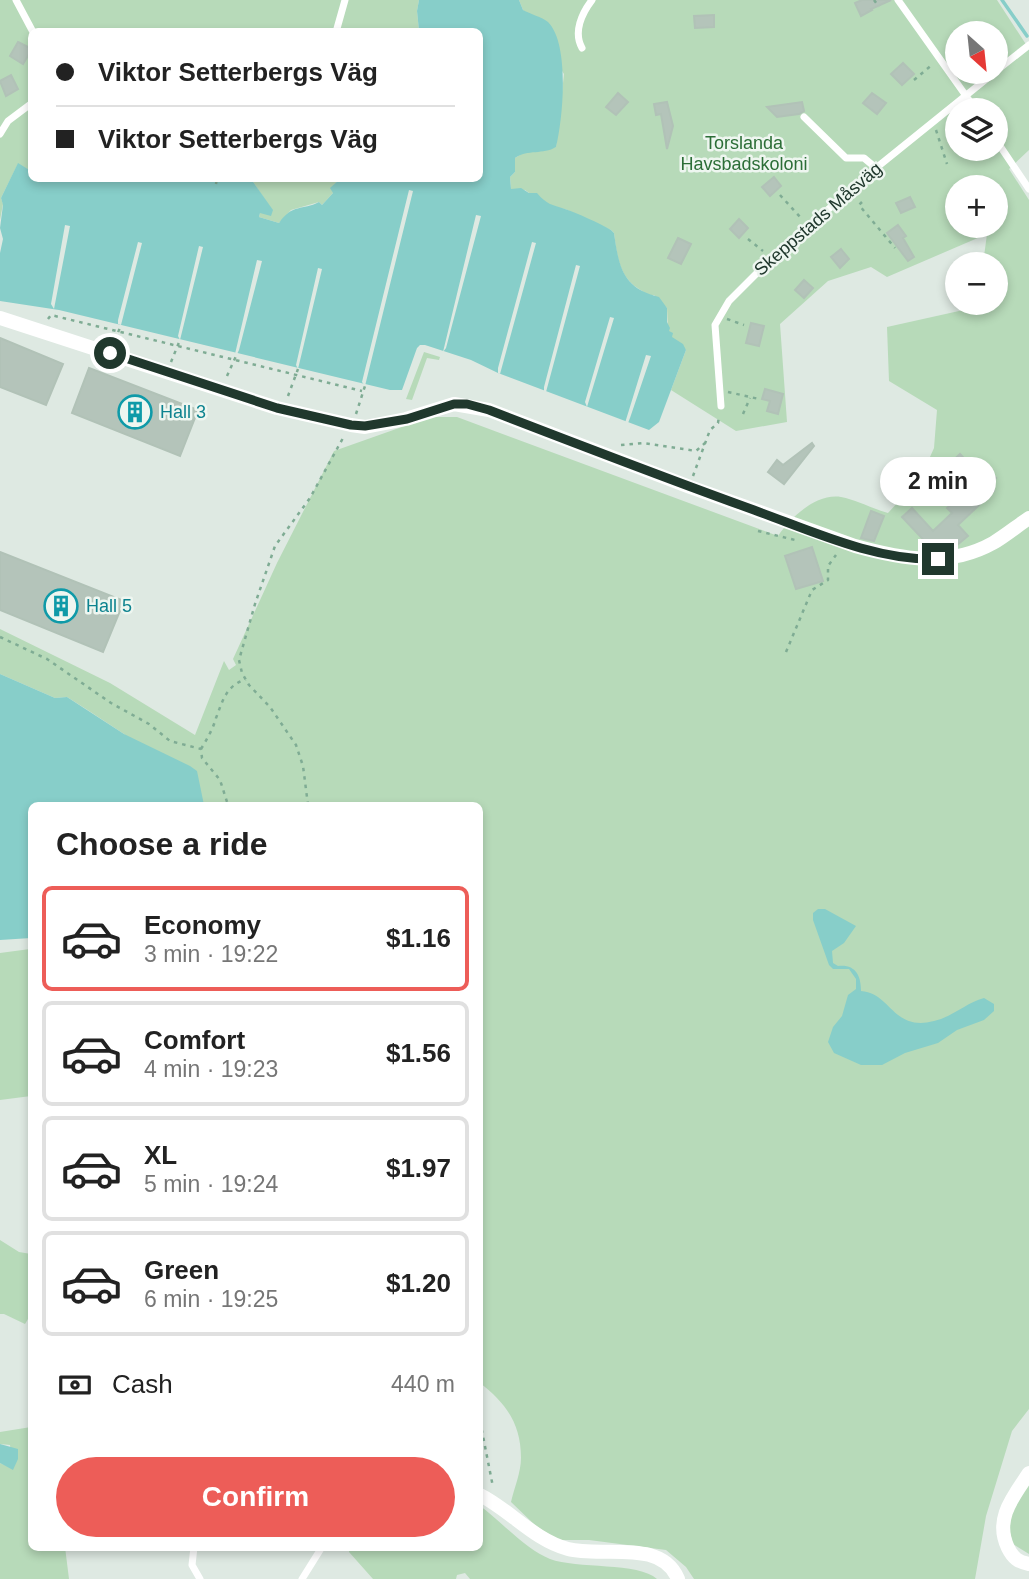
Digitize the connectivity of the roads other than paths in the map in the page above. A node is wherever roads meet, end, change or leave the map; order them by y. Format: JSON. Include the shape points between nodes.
{"nodes":[{"id":1,"x":16,"y":0,"type":"edge"},
{"id":2,"x":345,"y":0,"type":"edge"},
{"id":3,"x":592,"y":0,"type":"edge"},
{"id":4,"x":898,"y":0,"type":"edge"},
{"id":5,"x":31,"y":28,"type":"edge"},
{"id":6,"x":337,"y":28,"type":"edge"},
{"id":7,"x":1029,"y":45,"type":"edge"},
{"id":8,"x":582,"y":48,"type":"dead end"},
{"id":9,"x":1008,"y":62,"type":"edge"},
{"id":10,"x":979,"y":84,"type":"edge"},
{"id":11,"x":965,"y":95,"type":"junction"},
{"id":12,"x":967,"y":98,"type":"edge"},
{"id":13,"x":28,"y":106,"type":"edge"},
{"id":14,"x":804,"y":117,"type":"dead end"},
{"id":15,"x":0,"y":134,"type":"edge"},
{"id":16,"x":1008,"y":157,"type":"edge"},
{"id":17,"x":876,"y":168,"type":"junction"},
{"id":18,"x":1029,"y":188,"type":"edge"},
{"id":19,"x":0,"y":317,"type":"edge"},
{"id":20,"x":720,"y":406,"type":"road end"},
{"id":21,"x":1029,"y":518,"type":"edge"},
{"id":22,"x":1029,"y":1473,"type":"edge"},
{"id":23,"x":485,"y":1497,"type":"edge"},
{"id":24,"x":194,"y":1551,"type":"edge"},
{"id":25,"x":320,"y":1551,"type":"edge"},
{"id":26,"x":1029,"y":1564,"type":"edge"},
{"id":27,"x":200,"y":1579,"type":"edge"},
{"id":28,"x":302,"y":1579,"type":"edge"},
{"id":29,"x":678,"y":1579,"type":"edge"}],
"edges":[{"from":1,"to":5,"type":"lane"},
{"from":2,"to":6,"type":"lane"},
{"from":3,"to":8,"type":"lane","via":[[577,33]]},
{"from":4,"to":11,"type":"lane"},
{"from":7,"to":9,"type":"lane","name":"Skeppstads Måsväg"},
{"from":10,"to":11,"type":"lane","name":"Skeppstads Måsväg"},
{"from":11,"to":12,"type":"lane"},
{"from":11,"to":17,"type":"lane","name":"Skeppstads Måsväg"},
{"from":13,"to":15,"type":"lane","via":[[8,121]]},
{"from":14,"to":17,"type":"lane","via":[[846,158],[864,159]]},
{"from":16,"to":18,"type":"lane"},
{"from":17,"to":20,"type":"lane","name":"Skeppstads Måsväg","via":[[771,259],[719,317],[715,334]]},
{"from":19,"to":21,"type":"street","via":[[284,409],[351,425],[407,419],[467,404],[850,544],[915,560],[938,559],[991,544]]},
{"from":22,"to":26,"type":"street","via":[[1002,1519],[1012,1556]]},
{"from":23,"to":29,"type":"street","via":[[556,1545],[650,1555],[666,1563]]},
{"from":24,"to":27,"type":"lane","via":[[192,1565]]},
{"from":25,"to":28,"type":"lane"}]}
